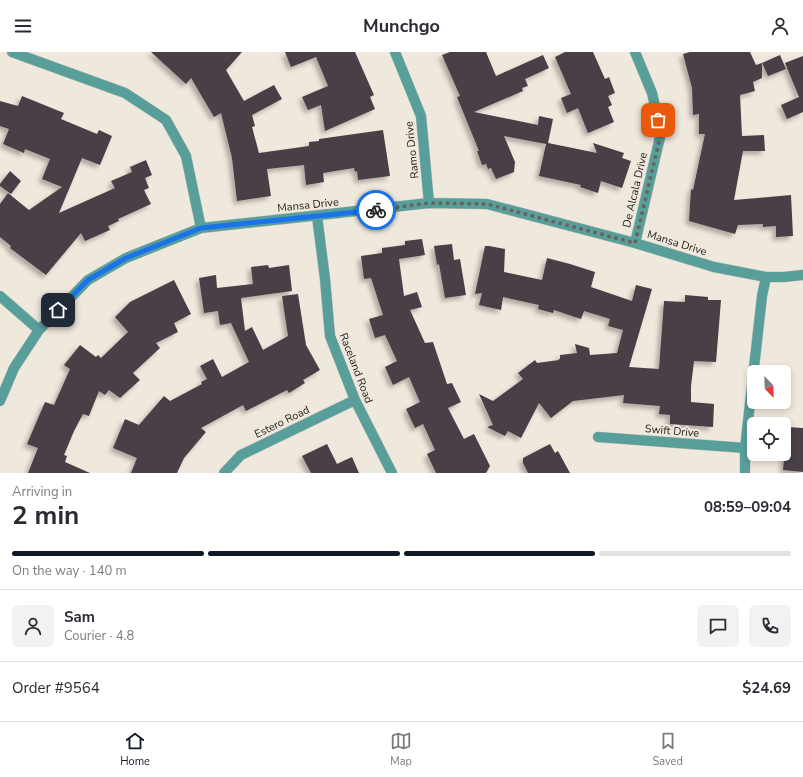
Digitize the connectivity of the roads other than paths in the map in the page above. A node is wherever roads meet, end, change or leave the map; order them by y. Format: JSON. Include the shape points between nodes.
{"nodes":[{"id":1,"x":12,"y":52,"type":"edge"},
{"id":2,"x":395,"y":52,"type":"edge"},
{"id":3,"x":635,"y":52,"type":"edge"},
{"id":4,"x":429,"y":203,"type":"junction"},
{"id":5,"x":317,"y":216,"type":"junction"},
{"id":6,"x":201,"y":228,"type":"junction"},
{"id":7,"x":635,"y":243,"type":"junction"},
{"id":8,"x":803,"y":275,"type":"edge"},
{"id":9,"x":766,"y":277,"type":"junction"},
{"id":10,"x":0,"y":296,"type":"edge"},
{"id":11,"x":39,"y":330,"type":"junction"},
{"id":12,"x":355,"y":400,"type":"junction"},
{"id":13,"x":0,"y":401,"type":"edge"},
{"id":14,"x":598,"y":437,"type":"dead end"},
{"id":15,"x":745,"y":448,"type":"junction"},
{"id":16,"x":224,"y":473,"type":"edge"},
{"id":17,"x":392,"y":473,"type":"edge"},
{"id":18,"x":745,"y":473,"type":"edge"}],
"edges":[{"from":1,"to":6,"type":"street","via":[[125,93],[166,120],[186,156]]},
{"from":2,"to":4,"type":"street","name":"Ramo Drive","via":[[421,116]]},
{"from":3,"to":7,"type":"street","name":"De Alcala Drive","via":[[652,93],[661,133]]},
{"from":4,"to":5,"type":"street","name":"Mansa Drive"},
{"from":4,"to":7,"type":"street","name":"Mansa Drive","via":[[487,204]]},
{"from":5,"to":6,"type":"street","name":"Mansa Drive"},
{"from":5,"to":12,"type":"street","name":"Raceland Road","via":[[330,336]]},
{"from":6,"to":11,"type":"street","name":"Mansa Drive","via":[[126,258],[88,280]]},
{"from":7,"to":9,"type":"street","name":"Mansa Drive","via":[[714,267]]},
{"from":8,"to":9,"type":"street","name":"Mansa Drive"},
{"from":9,"to":15,"type":"street"},
{"from":10,"to":11,"type":"street"},
{"from":11,"to":13,"type":"street","name":"Mansa Drive","via":[[14,368]]},
{"from":12,"to":16,"type":"street","name":"Estero Road","via":[[242,455]]},
{"from":12,"to":17,"type":"street","name":"Raceland Road"},
{"from":14,"to":15,"type":"street","name":"Swift Drive"},
{"from":15,"to":18,"type":"street"}]}
